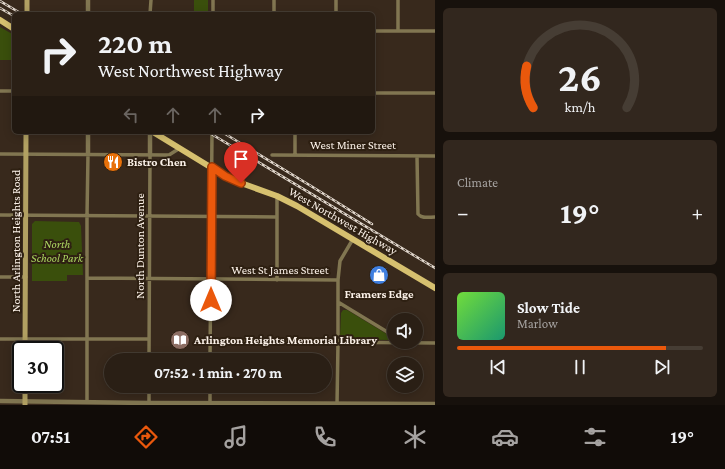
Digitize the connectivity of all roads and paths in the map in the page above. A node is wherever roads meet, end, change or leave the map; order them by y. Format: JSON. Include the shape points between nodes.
{"nodes":[{"id":1,"x":27,"y":0,"type":"edge"},
{"id":2,"x":88,"y":0,"type":"edge"},
{"id":3,"x":151,"y":0,"type":"edge"},
{"id":4,"x":213,"y":0,"type":"edge"},
{"id":5,"x":274,"y":0,"type":"edge"},
{"id":6,"x":336,"y":0,"type":"edge"},
{"id":7,"x":398,"y":0,"type":"edge"},
{"id":8,"x":27,"y":12,"type":"edge"},
{"id":9,"x":88,"y":12,"type":"edge"},
{"id":10,"x":150,"y":12,"type":"edge"},
{"id":11,"x":213,"y":12,"type":"edge"},
{"id":12,"x":274,"y":12,"type":"edge"},
{"id":13,"x":336,"y":12,"type":"edge"},
{"id":14,"x":0,"y":20,"type":"edge"},
{"id":15,"x":12,"y":28,"type":"edge"},
{"id":16,"x":398,"y":30,"type":"junction"},
{"id":17,"x":375,"y":31,"type":"edge"},
{"id":18,"x":435,"y":31,"type":"edge"},
{"id":19,"x":0,"y":91,"type":"edge"},
{"id":20,"x":12,"y":92,"type":"edge"},
{"id":21,"x":375,"y":93,"type":"edge"},
{"id":22,"x":435,"y":93,"type":"edge"},
{"id":23,"x":26,"y":134,"type":"edge"},
{"id":24,"x":88,"y":134,"type":"edge"},
{"id":25,"x":152,"y":134,"type":"edge"},
{"id":26,"x":156,"y":134,"type":"edge"},
{"id":27,"x":212,"y":134,"type":"edge"},
{"id":28,"x":295,"y":134,"type":"edge"},
{"id":29,"x":180,"y":148,"type":"junction"},
{"id":30,"x":0,"y":154,"type":"edge"},
{"id":31,"x":26,"y":154,"type":"junction"},
{"id":32,"x":88,"y":154,"type":"junction"},
{"id":33,"x":150,"y":155,"type":"junction"},
{"id":34,"x":272,"y":155,"type":"dead end"},
{"id":35,"x":295,"y":155,"type":"junction"},
{"id":36,"x":417,"y":156,"type":"junction"},
{"id":37,"x":435,"y":156,"type":"edge"},
{"id":38,"x":212,"y":167,"type":"junction"},
{"id":39,"x":277,"y":196,"type":"junction"},
{"id":40,"x":0,"y":215,"type":"edge"},
{"id":41,"x":26,"y":215,"type":"junction"},
{"id":42,"x":87,"y":216,"type":"junction"},
{"id":43,"x":150,"y":216,"type":"junction"},
{"id":44,"x":211,"y":217,"type":"junction"},
{"id":45,"x":277,"y":217,"type":"junction"},
{"id":46,"x":435,"y":218,"type":"edge"},
{"id":47,"x":353,"y":239,"type":"junction"},
{"id":48,"x":0,"y":277,"type":"edge"},
{"id":49,"x":26,"y":277,"type":"junction"},
{"id":50,"x":87,"y":278,"type":"junction"},
{"id":51,"x":149,"y":278,"type":"junction"},
{"id":52,"x":211,"y":279,"type":"junction"},
{"id":53,"x":277,"y":280,"type":"junction"},
{"id":54,"x":338,"y":280,"type":"junction"},
{"id":55,"x":435,"y":288,"type":"edge"},
{"id":56,"x":338,"y":302,"type":"junction"},
{"id":57,"x":387,"y":332,"type":"edge"},
{"id":58,"x":0,"y":339,"type":"edge"},
{"id":59,"x":25,"y":339,"type":"junction"},
{"id":60,"x":86,"y":339,"type":"junction"},
{"id":61,"x":149,"y":340,"type":"junction"},
{"id":62,"x":211,"y":340,"type":"junction"},
{"id":63,"x":338,"y":342,"type":"junction"},
{"id":64,"x":387,"y":342,"type":"edge"},
{"id":65,"x":423,"y":343,"type":"edge"},
{"id":66,"x":435,"y":343,"type":"edge"},
{"id":67,"x":149,"y":353,"type":"edge"},
{"id":68,"x":210,"y":353,"type":"edge"},
{"id":69,"x":149,"y":393,"type":"edge"},
{"id":70,"x":210,"y":393,"type":"edge"},
{"id":71,"x":0,"y":401,"type":"edge"},
{"id":72,"x":87,"y":402,"type":"junction"},
{"id":73,"x":25,"y":403,"type":"edge"},
{"id":74,"x":210,"y":403,"type":"junction"},
{"id":75,"x":149,"y":404,"type":"edge"},
{"id":76,"x":272,"y":404,"type":"edge"},
{"id":77,"x":337,"y":404,"type":"edge"},
{"id":78,"x":435,"y":404,"type":"edge"}],
"edges":[{"from":1,"to":8,"type":"main road"},
{"from":2,"to":9,"type":"street"},
{"from":3,"to":10,"type":"street"},
{"from":4,"to":11,"type":"street"},
{"from":5,"to":12,"type":"street"},
{"from":6,"to":13,"type":"street"},
{"from":7,"to":16,"type":"street"},
{"from":14,"to":15,"type":"main road"},
{"from":16,"to":17,"type":"street"},
{"from":16,"to":18,"type":"street"},
{"from":19,"to":20,"type":"street"},
{"from":21,"to":22,"type":"street"},
{"from":23,"to":31,"type":"main road","name":"North Arlington Heights Road"},
{"from":24,"to":32,"type":"street"},
{"from":25,"to":33,"type":"street","name":"North Dunton Avenue"},
{"from":26,"to":29,"type":"main road","name":"West Northwest Highway"},
{"from":27,"to":38,"type":"street"},
{"from":28,"to":35,"type":"street"},
{"from":29,"to":33,"type":"street","via":[[169,155]]},
{"from":29,"to":38,"type":"main road","name":"West Northwest Highway"},
{"from":30,"to":31,"type":"street"},
{"from":31,"to":32,"type":"street"},
{"from":31,"to":41,"type":"main road","name":"North Arlington Heights Road"},
{"from":32,"to":33,"type":"street"},
{"from":32,"to":42,"type":"street"},
{"from":33,"to":43,"type":"street","name":"North Dunton Avenue"},
{"from":34,"to":35,"type":"street","name":"West Miner Street"},
{"from":35,"to":36,"type":"street","name":"West Miner Street"},
{"from":36,"to":37,"type":"street","name":"West Miner Street"},
{"from":36,"to":46,"type":"street","via":[[418,215]]},
{"from":38,"to":39,"type":"main road","name":"West Northwest Highway","via":[[234,180]]},
{"from":38,"to":44,"type":"street"},
{"from":39,"to":45,"type":"street"},
{"from":39,"to":47,"type":"main road","name":"West Northwest Highway"},
{"from":40,"to":41,"type":"street"},
{"from":41,"to":42,"type":"street"},
{"from":41,"to":49,"type":"main road","name":"North Arlington Heights Road"},
{"from":42,"to":43,"type":"street"},
{"from":42,"to":50,"type":"street"},
{"from":43,"to":44,"type":"street"},
{"from":43,"to":51,"type":"street","name":"North Dunton Avenue"},
{"from":44,"to":45,"type":"street"},
{"from":44,"to":52,"type":"street"},
{"from":45,"to":53,"type":"street"},
{"from":47,"to":54,"type":"street","via":[[340,261]]},
{"from":47,"to":55,"type":"main road","name":"West Northwest Highway"},
{"from":48,"to":49,"type":"street"},
{"from":49,"to":59,"type":"main road","name":"North Arlington Heights Road"},
{"from":50,"to":51,"type":"street","name":"West St James Street"},
{"from":50,"to":60,"type":"street"},
{"from":51,"to":52,"type":"street","name":"West St James Street"},
{"from":51,"to":61,"type":"street","name":"North Dunton Avenue"},
{"from":52,"to":53,"type":"street","name":"West St James Street"},
{"from":52,"to":62,"type":"street"},
{"from":53,"to":54,"type":"street","name":"West St James Street"},
{"from":54,"to":56,"type":"street"},
{"from":56,"to":57,"type":"street"},
{"from":56,"to":63,"type":"street"},
{"from":58,"to":59,"type":"street"},
{"from":59,"to":60,"type":"street"},
{"from":60,"to":61,"type":"street"},
{"from":60,"to":72,"type":"street"},
{"from":61,"to":67,"type":"street","name":"North Dunton Avenue"},
{"from":62,"to":63,"type":"street"},
{"from":62,"to":68,"type":"street"},
{"from":63,"to":64,"type":"street"},
{"from":63,"to":77,"type":"street"},
{"from":65,"to":66,"type":"street"},
{"from":69,"to":75,"type":"street"},
{"from":70,"to":74,"type":"street"},
{"from":71,"to":73,"type":"street"},
{"from":72,"to":73,"type":"street"},
{"from":72,"to":75,"type":"street"},
{"from":74,"to":75,"type":"street"},
{"from":74,"to":76,"type":"street"},
{"from":76,"to":77,"type":"street"},
{"from":77,"to":78,"type":"street"}]}
